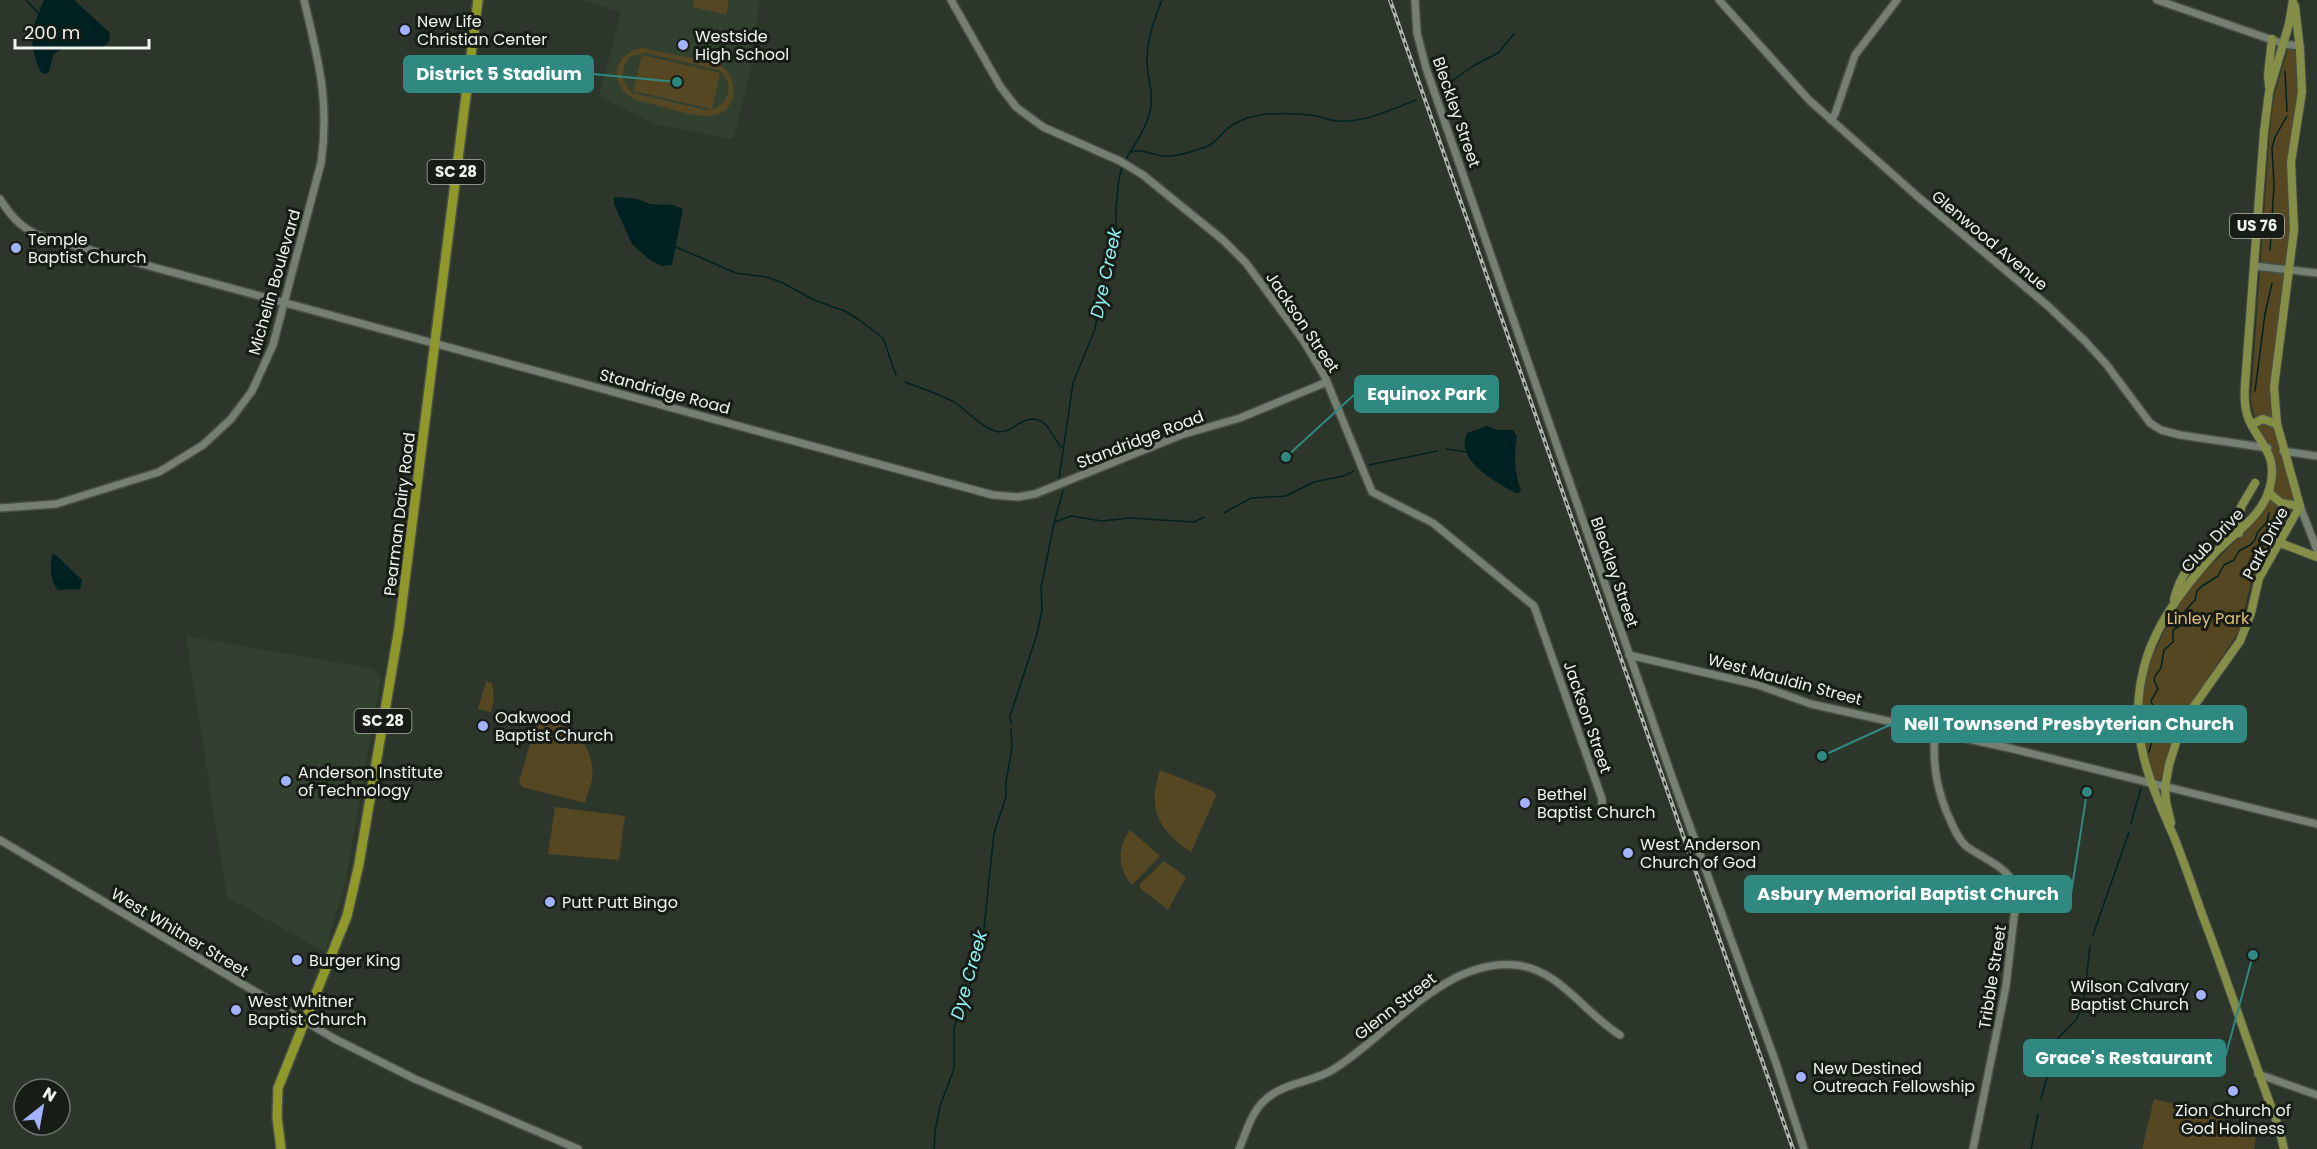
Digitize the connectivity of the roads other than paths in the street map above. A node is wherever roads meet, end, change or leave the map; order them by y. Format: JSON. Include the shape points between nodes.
{"nodes":[{"id":1,"x":304,"y":0,"type":"edge"},
{"id":2,"x":478,"y":0,"type":"edge"},
{"id":3,"x":951,"y":0,"type":"edge"},
{"id":4,"x":1415,"y":0,"type":"edge"},
{"id":5,"x":1719,"y":0,"type":"edge"},
{"id":6,"x":1897,"y":0,"type":"edge"},
{"id":7,"x":2157,"y":0,"type":"edge"},
{"id":8,"x":2293,"y":0,"type":"edge"},
{"id":9,"x":2272,"y":39,"type":"junction"},
{"id":10,"x":2284,"y":44,"type":"junction"},
{"id":11,"x":2300,"y":46,"type":"junction"},
{"id":12,"x":2270,"y":92,"type":"junction"},
{"id":13,"x":1831,"y":120,"type":"junction"},
{"id":14,"x":0,"y":199,"type":"edge"},
{"id":15,"x":2254,"y":266,"type":"junction"},
{"id":16,"x":2288,"y":269,"type":"junction"},
{"id":17,"x":2317,"y":273,"type":"edge"},
{"id":18,"x":285,"y":303,"type":"junction"},
{"id":19,"x":435,"y":344,"type":"junction"},
{"id":20,"x":1327,"y":382,"type":"junction"},
{"id":21,"x":2252,"y":424,"type":"junction"},
{"id":22,"x":2277,"y":424,"type":"junction"},
{"id":23,"x":2268,"y":448,"type":"junction"},
{"id":24,"x":2283,"y":451,"type":"junction"},
{"id":25,"x":2317,"y":456,"type":"edge"},
{"id":26,"x":2255,"y":483,"type":"dead end"},
{"id":27,"x":2269,"y":489,"type":"junction"},
{"id":28,"x":2300,"y":506,"type":"junction"},
{"id":29,"x":0,"y":508,"type":"edge"},
{"id":30,"x":2239,"y":533,"type":"junction"},
{"id":31,"x":2280,"y":543,"type":"junction"},
{"id":32,"x":2317,"y":549,"type":"edge"},
{"id":33,"x":2317,"y":557,"type":"edge"},
{"id":34,"x":1629,"y":655,"type":"junction"},
{"id":35,"x":1935,"y":731,"type":"junction"},
{"id":36,"x":2150,"y":783,"type":"junction"},
{"id":37,"x":2165,"y":787,"type":"junction"},
{"id":38,"x":1602,"y":807,"type":"dead end"},
{"id":39,"x":2317,"y":824,"type":"edge"},
{"id":40,"x":2174,"y":838,"type":"junction"},
{"id":41,"x":0,"y":840,"type":"edge"},
{"id":42,"x":304,"y":1022,"type":"junction"},
{"id":43,"x":1620,"y":1035,"type":"dead end"},
{"id":44,"x":2258,"y":1074,"type":"junction"},
{"id":45,"x":2317,"y":1095,"type":"edge"},
{"id":46,"x":281,"y":1149,"type":"edge"},
{"id":47,"x":578,"y":1149,"type":"edge"},
{"id":48,"x":1239,"y":1149,"type":"edge"},
{"id":49,"x":1804,"y":1149,"type":"edge"},
{"id":50,"x":1973,"y":1149,"type":"edge"},
{"id":51,"x":2284,"y":1149,"type":"edge"}],
"edges":[{"from":1,"to":18,"type":"street","name":"Michelin Boulevard","via":[[321,72],[326,118],[321,162]]},
{"from":2,"to":19,"type":"highway","name":"Pearman Dairy Road","number":"SC 28"},
{"from":3,"to":20,"type":"street","name":"Jackson Street","via":[[1016,107],[1043,127],[1132,168],[1194,215],[1240,256],[1302,340]]},
{"from":4,"to":34,"type":"street","name":"Bleckley Street","via":[[1417,33],[1426,68]]},
{"from":5,"to":13,"type":"street","name":"Glenwood Avenue","via":[[1797,89]]},
{"from":6,"to":13,"type":"street","via":[[1855,55]]},
{"from":7,"to":9,"type":"street"},
{"from":8,"to":10,"type":"main road","number":"US 76"},
{"from":8,"to":11,"type":"main road","number":"US 76"},
{"from":9,"to":10,"type":"street"},
{"from":9,"to":12,"type":"main road"},
{"from":10,"to":11,"type":"street"},
{"from":10,"to":12,"type":"main road","number":"US 76"},
{"from":11,"to":16,"type":"main road","number":"US 76","via":[[2302,92],[2291,165],[2294,211]]},
{"from":12,"to":15,"type":"main road","number":"US 76"},
{"from":13,"to":23,"type":"street","name":"Glenwood Avenue","via":[[2048,306],[2106,364],[2150,423],[2180,435]]},
{"from":14,"to":18,"type":"street","name":"Standridge Road","via":[[17,222],[40,236]]},
{"from":15,"to":16,"type":"street"},
{"from":15,"to":21,"type":"main road","number":"US 76","via":[[2244,404]]},
{"from":16,"to":17,"type":"street"},
{"from":16,"to":22,"type":"main road","number":"US 76","via":[[2274,387]]},
{"from":18,"to":19,"type":"street","name":"Standridge Road"},
{"from":18,"to":29,"type":"street","name":"Michelin Boulevard","via":[[267,360],[252,391],[231,419],[203,445],[159,472],[86,496],[35,507]]},
{"from":19,"to":20,"type":"street","name":"Standridge Road","via":[[1005,496],[1035,494]]},
{"from":19,"to":42,"type":"highway","name":"Pearman Dairy Road","number":"SC 28","via":[[399,628],[354,888],[339,940]]},
{"from":20,"to":38,"type":"street","name":"Jackson Street","via":[[1372,492],[1433,523],[1534,606]]},
{"from":21,"to":22,"type":"main road","via":[[2264,419]]},
{"from":21,"to":23,"type":"main road","number":"US 76"},
{"from":22,"to":24,"type":"main road","number":"US 76"},
{"from":23,"to":27,"type":"main road","number":"US 76"},
{"from":24,"to":25,"type":"street"},
{"from":24,"to":28,"type":"main road","number":"US 76"},
{"from":26,"to":30,"type":"main road","via":[[2241,507]]},
{"from":27,"to":28,"type":"main road","via":[[2281,503]]},
{"from":27,"to":30,"type":"main road","name":"Club Drive","via":[[2257,513]]},
{"from":28,"to":31,"type":"main road","name":"Park Drive"},
{"from":28,"to":32,"type":"street"},
{"from":30,"to":36,"type":"main road","name":"Club Drive","via":[[2214,553],[2171,608],[2144,668],[2137,710]]},
{"from":31,"to":33,"type":"main road"},
{"from":31,"to":37,"type":"main road","name":"Park Drive","via":[[2259,578],[2240,641],[2185,721]]},
{"from":34,"to":35,"type":"street","name":"West Mauldin Street","via":[[1747,682],[1811,704]]},
{"from":34,"to":49,"type":"street","name":"Bleckley Street"},
{"from":35,"to":36,"type":"street","name":"West Mauldin Street"},
{"from":35,"to":50,"type":"street","name":"Tribble Street","via":[[1934,774],[1957,835],[1965,845],[2005,870],[2017,891],[2006,986]]},
{"from":36,"to":37,"type":"street","name":"West Mauldin Street"},
{"from":36,"to":40,"type":"main road","name":"Club Drive"},
{"from":37,"to":39,"type":"street","name":"West Mauldin Street"},
{"from":37,"to":40,"type":"main road"},
{"from":40,"to":44,"type":"main road"},
{"from":41,"to":42,"type":"street","name":"West Whitner Street"},
{"from":42,"to":46,"type":"highway","number":"SC 28","via":[[278,1088]]},
{"from":42,"to":47,"type":"street","name":"West Whitner Street","via":[[415,1079]]},
{"from":43,"to":48,"type":"street","name":"Glenn Street","via":[[1547,975],[1515,965],[1487,967],[1433,990],[1332,1071],[1289,1086],[1264,1100]]},
{"from":44,"to":45,"type":"street"},
{"from":44,"to":51,"type":"main road"}]}
